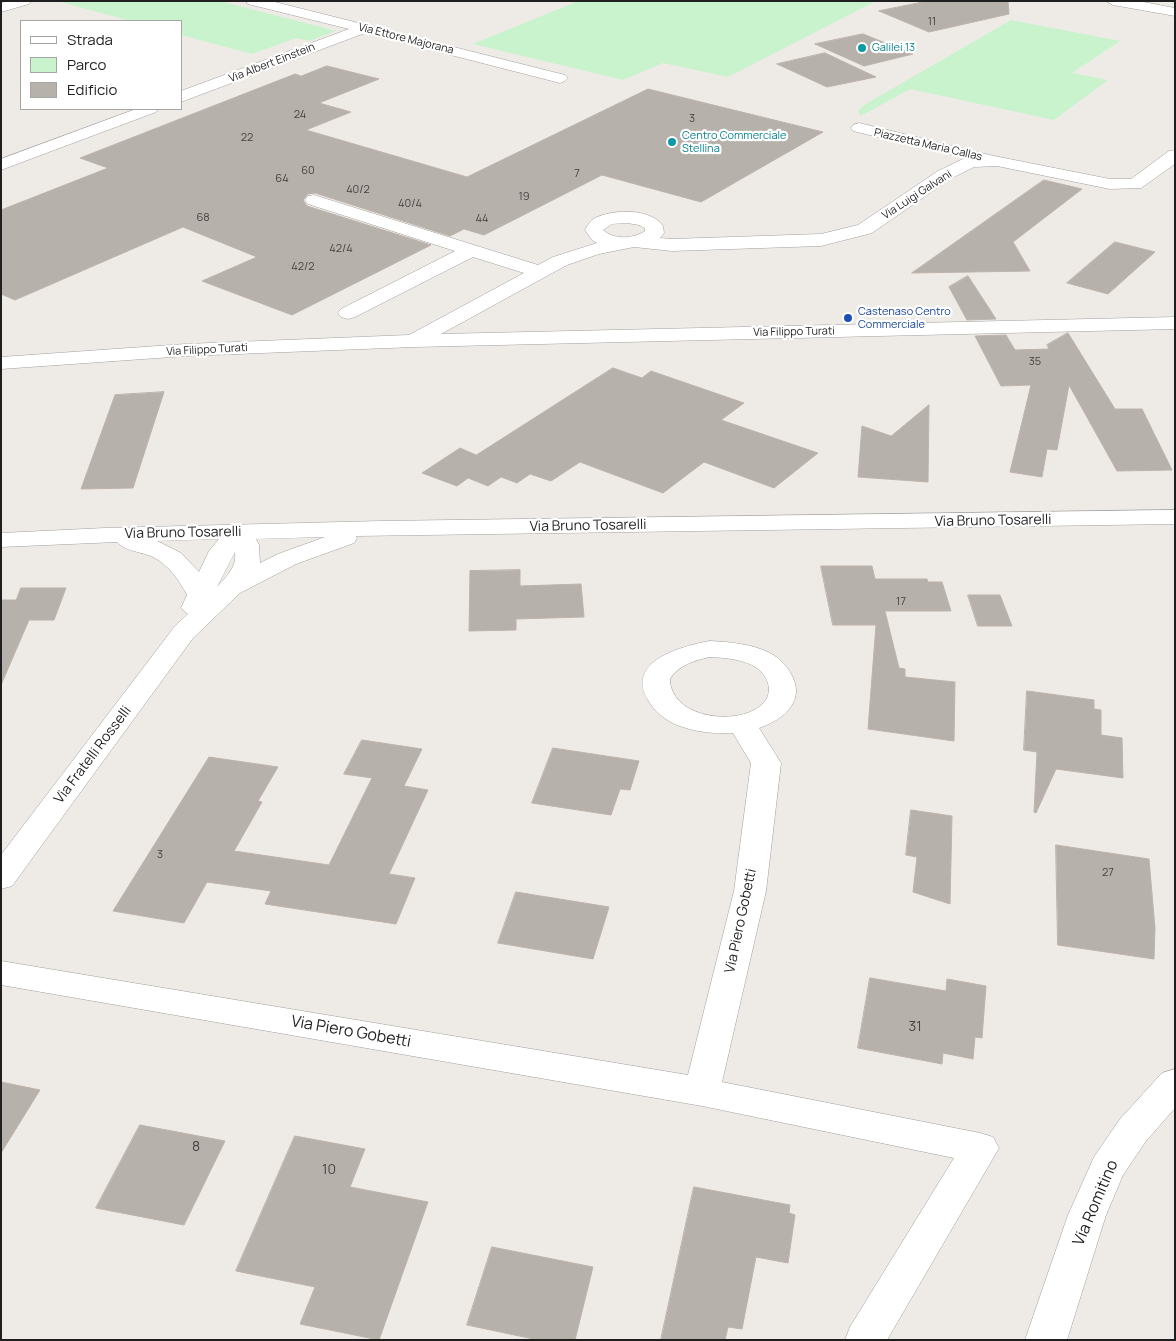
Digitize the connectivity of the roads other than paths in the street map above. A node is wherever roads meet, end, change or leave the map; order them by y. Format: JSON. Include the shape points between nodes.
{"nodes":[{"id":1,"x":24,"y":1,"type":"edge"},
{"id":2,"x":252,"y":1,"type":"edge"},
{"id":3,"x":1113,"y":1,"type":"edge"},
{"id":4,"x":1,"y":8,"type":"edge"},
{"id":5,"x":1175,"y":12,"type":"edge"},
{"id":6,"x":363,"y":29,"type":"junction"},
{"id":7,"x":560,"y":78,"type":"dead end"},
{"id":8,"x":182,"y":97,"type":"edge"},
{"id":9,"x":147,"y":110,"type":"edge"},
{"id":10,"x":859,"y":128,"type":"dead end"},
{"id":11,"x":1175,"y":155,"type":"edge"},
{"id":12,"x":997,"y":161,"type":"junction"},
{"id":13,"x":1,"y":165,"type":"edge"},
{"id":14,"x":314,"y":200,"type":"dead end"},
{"id":15,"x":654,"y":219,"type":"junction"},
{"id":16,"x":594,"y":230,"type":"junction"},
{"id":17,"x":631,"y":242,"type":"junction"},
{"id":18,"x":709,"y":243,"type":"junction"},
{"id":19,"x":471,"y":250,"type":"junction"},
{"id":20,"x":560,"y":260,"type":"junction"},
{"id":21,"x":540,"y":272,"type":"junction"},
{"id":22,"x":348,"y":312,"type":"dead end"},
{"id":23,"x":1175,"y":323,"type":"edge"},
{"id":24,"x":414,"y":342,"type":"junction"},
{"id":25,"x":1,"y":363,"type":"edge"},
{"id":26,"x":1175,"y":517,"type":"edge"},
{"id":27,"x":381,"y":528,"type":"junction"},
{"id":28,"x":241,"y":532,"type":"junction"},
{"id":29,"x":105,"y":535,"type":"junction"},
{"id":30,"x":1,"y":540,"type":"edge"},
{"id":31,"x":227,"y":592,"type":"junction"},
{"id":32,"x":200,"y":595,"type":"junction"},
{"id":33,"x":184,"y":632,"type":"junction"},
{"id":34,"x":742,"y":724,"type":"dead end"},
{"id":35,"x":1,"y":878,"type":"edge"},
{"id":36,"x":1,"y":973,"type":"edge"},
{"id":37,"x":1175,"y":1083,"type":"edge"},
{"id":38,"x":702,"y":1092,"type":"junction"},
{"id":39,"x":865,"y":1340,"type":"edge"},
{"id":40,"x":1046,"y":1340,"type":"edge"}],
"edges":[{"from":1,"to":4,"type":"street"},
{"from":2,"to":6,"type":"street","name":"Via Ettore Majorana"},
{"from":3,"to":5,"type":"street"},
{"from":6,"to":7,"type":"street","name":"Via Ettore Majorana"},
{"from":6,"to":8,"type":"street","name":"Via Albert Einstein"},
{"from":9,"to":13,"type":"street"},
{"from":10,"to":12,"type":"street","name":"Piazzetta Maria Callas"},
{"from":11,"to":12,"type":"street","name":"Via Luigi Galvani","via":[[1135,184],[1110,184]]},
{"from":12,"to":18,"type":"street","name":"Via Luigi Galvani","via":[[971,162],[944,175],[865,229],[821,240]]},
{"from":14,"to":19,"type":"street"},
{"from":15,"to":16,"type":"street","name":"Via Luigi Galvani","via":[[619,218],[601,222]]},
{"from":15,"to":17,"type":"street","via":[[651,237]]},
{"from":15,"to":18,"type":"street","name":"Via Luigi Galvani","via":[[684,241]]},
{"from":16,"to":17,"type":"street","via":[[607,240]]},
{"from":16,"to":20,"type":"street"},
{"from":17,"to":18,"type":"street","name":"Via Luigi Galvani"},
{"from":17,"to":20,"type":"street","via":[[595,248]]},
{"from":19,"to":21,"type":"street"},
{"from":19,"to":22,"type":"street"},
{"from":20,"to":21,"type":"street","name":"Via Filippo Turati"},
{"from":21,"to":24,"type":"street","name":"Via Filippo Turati"},
{"from":23,"to":24,"type":"street","name":"Via Filippo Turati"},
{"from":24,"to":25,"type":"street","name":"Via Filippo Turati","via":[[195,350]]},
{"from":26,"to":27,"type":"street","name":"Via Bruno Tosarelli"},
{"from":27,"to":28,"type":"street","name":"Via Bruno Tosarelli"},
{"from":27,"to":31,"type":"street","name":"Via Fratelli Rosselli","via":[[287,559]]},
{"from":28,"to":29,"type":"street","name":"Via Bruno Tosarelli"},
{"from":28,"to":31,"type":"street","name":"Via Fratelli Rosselli","via":[[249,559],[245,571]]},
{"from":28,"to":32,"type":"street","name":"Via Fratelli Rosselli","via":[[222,551]]},
{"from":29,"to":30,"type":"street","name":"Via Bruno Tosarelli"},
{"from":29,"to":32,"type":"street","via":[[161,551],[183,567]]},
{"from":31,"to":33,"type":"street","name":"Via Fratelli Rosselli"},
{"from":32,"to":33,"type":"street","name":"Via Fratelli Rosselli"},
{"from":33,"to":35,"type":"street","name":"Via Fratelli Rosselli"},
{"from":34,"to":38,"type":"street","name":"Via Piero Gobetti","via":[[766,763],[750,891]]},
{"from":36,"to":38,"type":"street","name":"Via Piero Gobetti"},
{"from":37,"to":40,"type":"street","name":"Via Romitino","via":[[1133,1130],[1107,1168]]},
{"from":38,"to":39,"type":"street","name":"Via Piero Gobetti","via":[[980,1148]]}]}
